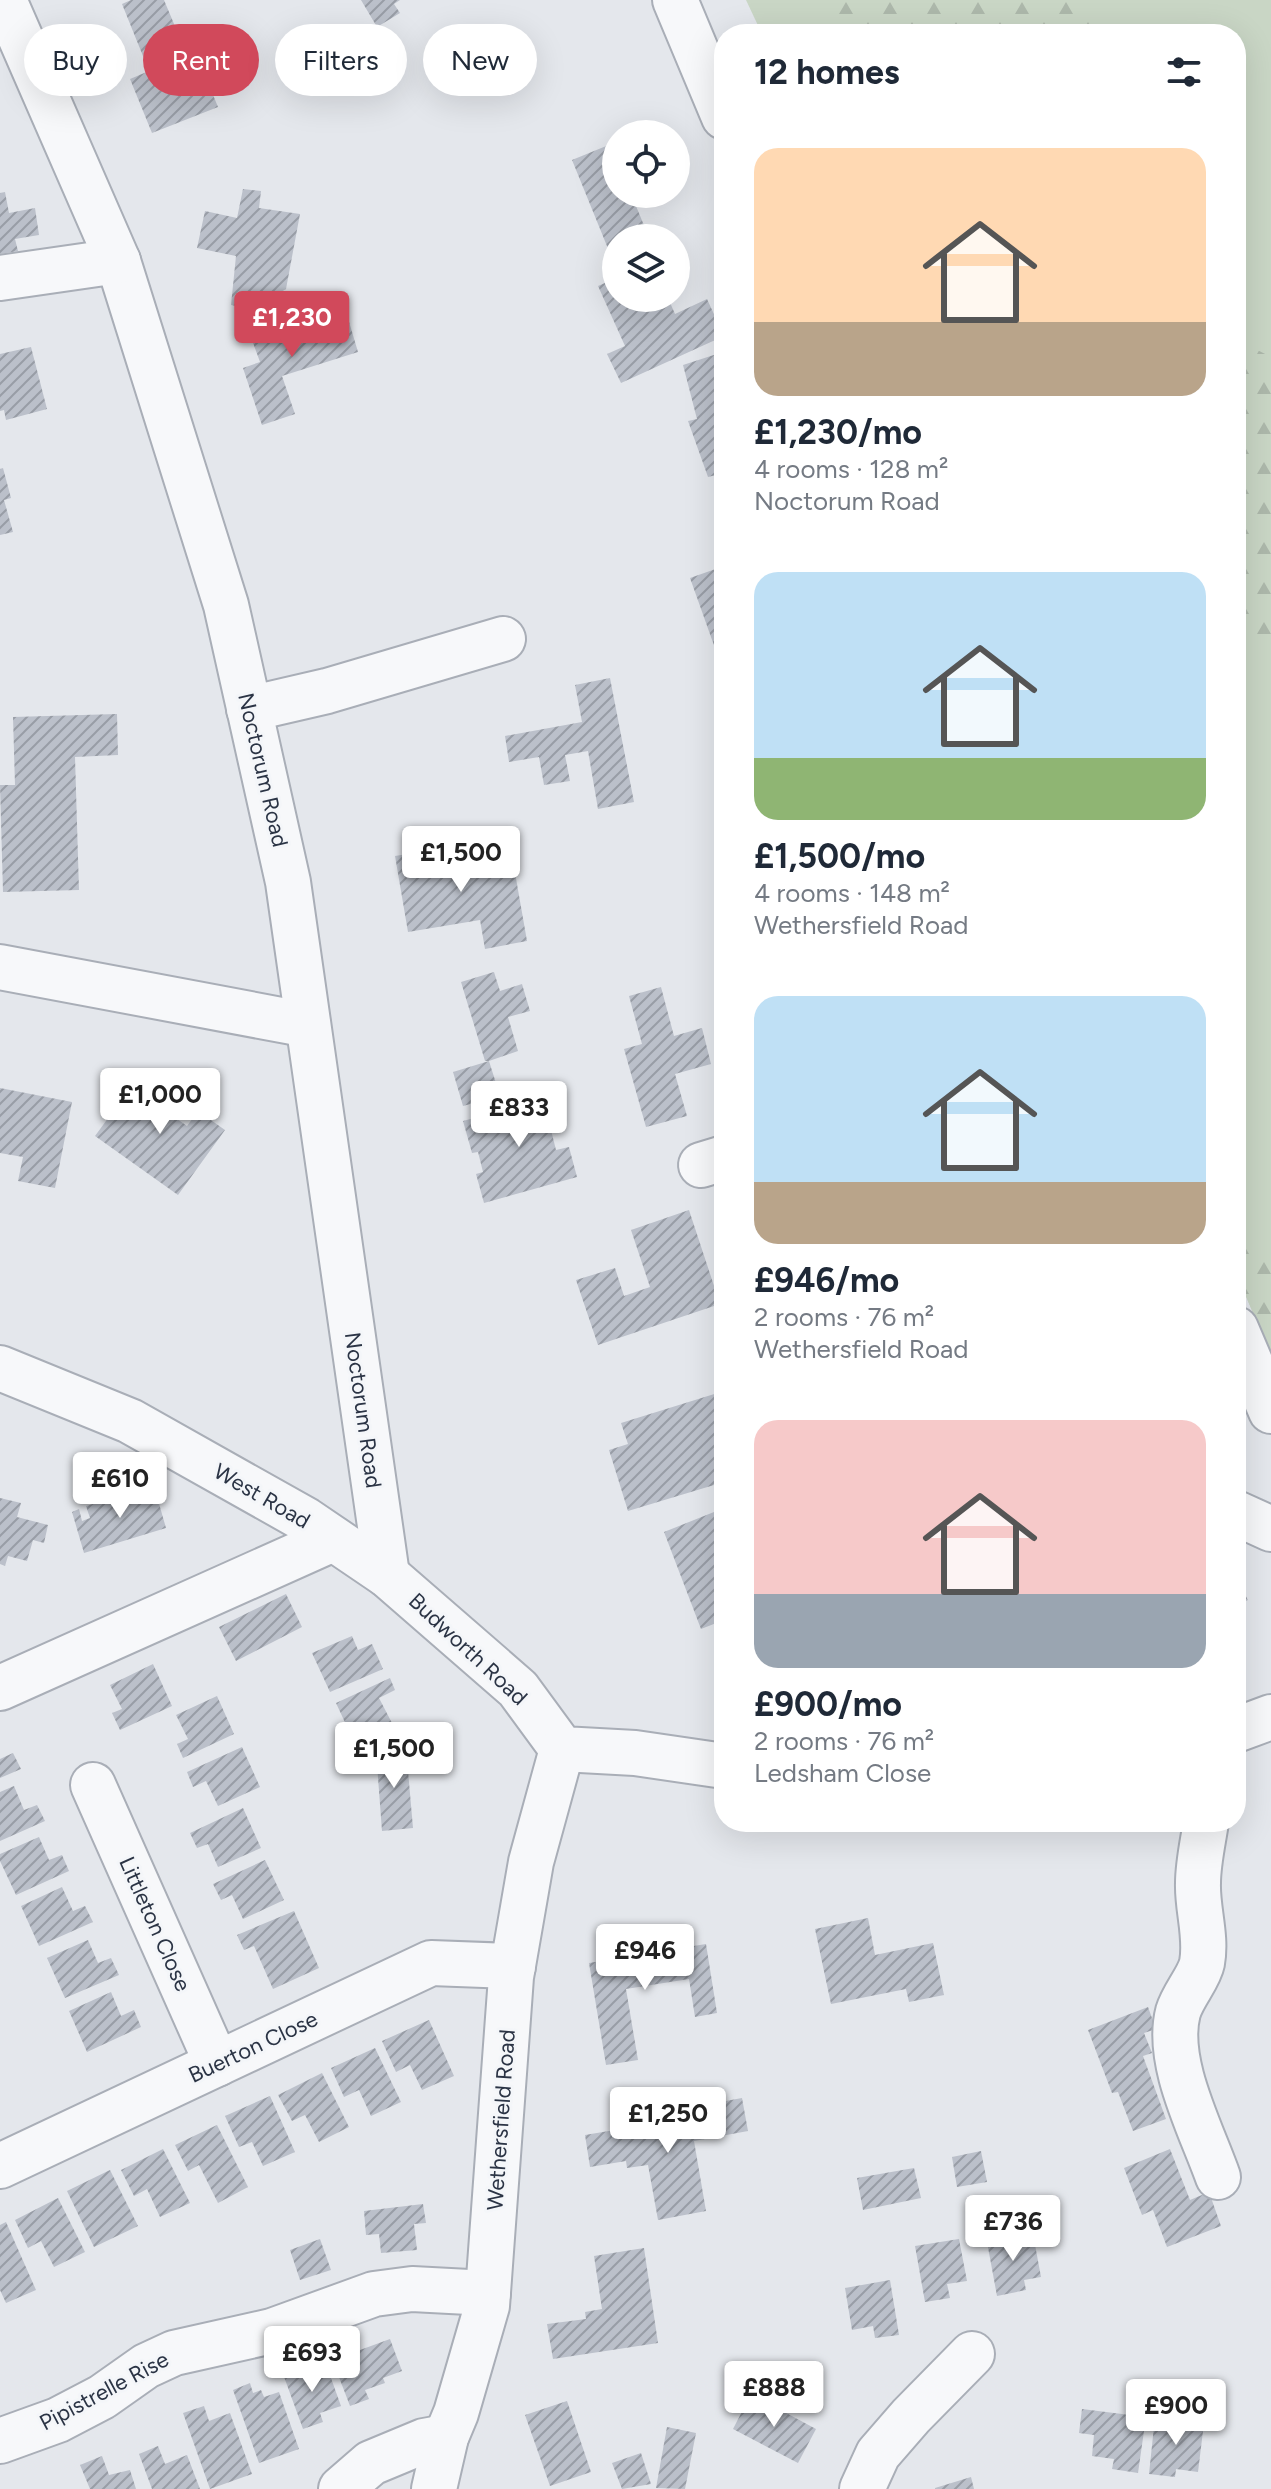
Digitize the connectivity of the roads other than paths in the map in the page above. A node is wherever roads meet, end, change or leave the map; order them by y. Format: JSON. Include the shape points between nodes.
{"nodes":[{"id":1,"x":675,"y":0,"type":"edge"},
{"id":2,"x":13,"y":3,"type":"edge"},
{"id":3,"x":714,"y":93,"type":"edge"},
{"id":4,"x":118,"y":261,"type":"junction"},
{"id":5,"x":0,"y":278,"type":"edge"},
{"id":6,"x":503,"y":639,"type":"dead end"},
{"id":7,"x":249,"y":709,"type":"junction"},
{"id":8,"x":0,"y":967,"type":"edge"},
{"id":9,"x":308,"y":1025,"type":"junction"},
{"id":10,"x":1246,"y":1352,"type":"edge"},
{"id":11,"x":0,"y":1368,"type":"edge"},
{"id":12,"x":1271,"y":1411,"type":"edge"},
{"id":13,"x":1246,"y":1518,"type":"edge"},
{"id":14,"x":1271,"y":1529,"type":"edge"},
{"id":15,"x":333,"y":1539,"type":"junction"},
{"id":16,"x":387,"y":1575,"type":"junction"},
{"id":17,"x":0,"y":1688,"type":"edge"},
{"id":18,"x":1271,"y":1717,"type":"edge"},
{"id":19,"x":1246,"y":1726,"type":"edge"},
{"id":20,"x":562,"y":1749,"type":"junction"},
{"id":21,"x":714,"y":1765,"type":"edge"},
{"id":22,"x":93,"y":1785,"type":"dead end"},
{"id":23,"x":1205,"y":1832,"type":"edge"},
{"id":24,"x":513,"y":1966,"type":"junction"},
{"id":25,"x":217,"y":2064,"type":"junction"},
{"id":26,"x":0,"y":2166,"type":"edge"},
{"id":27,"x":1218,"y":2177,"type":"dead end"},
{"id":28,"x":488,"y":2293,"type":"junction"},
{"id":29,"x":972,"y":2354,"type":"dead end"},
{"id":30,"x":446,"y":2437,"type":"junction"},
{"id":31,"x":0,"y":2441,"type":"edge"},
{"id":32,"x":341,"y":2489,"type":"edge"},
{"id":33,"x":434,"y":2489,"type":"edge"},
{"id":34,"x":862,"y":2489,"type":"edge"}],
"edges":[{"from":1,"to":3,"type":"street"},
{"from":2,"to":4,"type":"street","name":"Noctorum Road"},
{"from":4,"to":5,"type":"street"},
{"from":4,"to":7,"type":"street","name":"Noctorum Road","via":[[226,605]]},
{"from":6,"to":7,"type":"street"},
{"from":7,"to":9,"type":"street","name":"Noctorum Road","via":[[288,882]]},
{"from":8,"to":9,"type":"street"},
{"from":9,"to":16,"type":"street","name":"Noctorum Road"},
{"from":10,"to":12,"type":"street"},
{"from":11,"to":15,"type":"street","name":"West Road","via":[[130,1421]]},
{"from":13,"to":14,"type":"street"},
{"from":15,"to":16,"type":"street","name":"West Road"},
{"from":15,"to":17,"type":"street"},
{"from":16,"to":20,"type":"street","name":"Budworth Road","via":[[518,1689]]},
{"from":18,"to":19,"type":"street"},
{"from":20,"to":21,"type":"street"},
{"from":20,"to":24,"type":"street","name":"Wethersfield Road","via":[[531,1862]]},
{"from":22,"to":25,"type":"street","name":"Littleton Close"},
{"from":23,"to":27,"type":"street","via":[[1198,1884],[1202,1966],[1186,1992],[1175,2031],[1187,2093]]},
{"from":24,"to":25,"type":"street","name":"Buerton Close","via":[[431,1963]]},
{"from":24,"to":28,"type":"street","name":"Wethersfield Road"},
{"from":25,"to":26,"type":"street","name":"Buerton Close"},
{"from":28,"to":30,"type":"street","name":"Wethersfield Road"},
{"from":28,"to":31,"type":"street","name":"Pipistrelle Rise","via":[[412,2289],[374,2294],[272,2331],[174,2353],[58,2420]]},
{"from":29,"to":34,"type":"street","via":[[878,2454]]},
{"from":30,"to":32,"type":"street","via":[[371,2463]]},
{"from":30,"to":33,"type":"street","name":"Wethersfield Road"}]}
